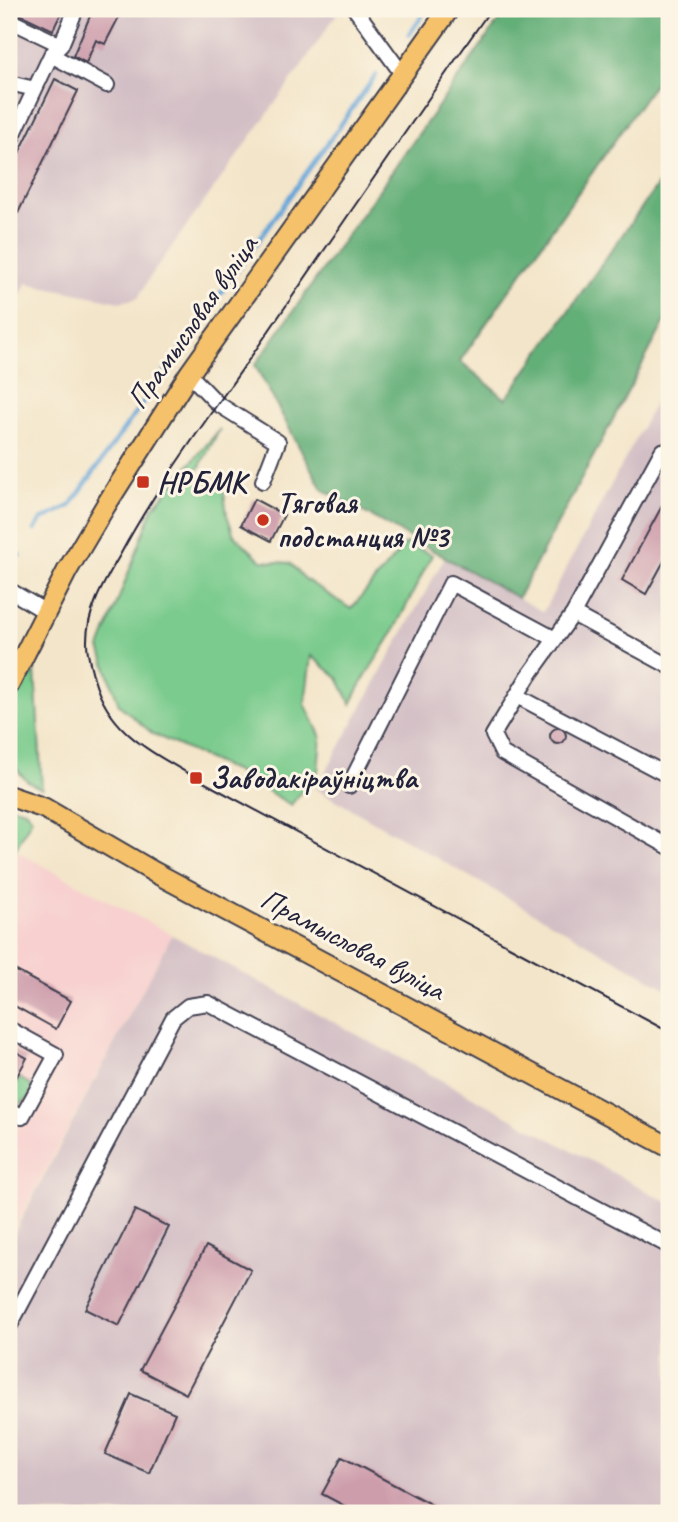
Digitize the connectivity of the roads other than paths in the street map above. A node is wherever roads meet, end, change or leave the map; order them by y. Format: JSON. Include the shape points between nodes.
{"nodes":[{"id":1,"x":76,"y":9,"type":"edge"},
{"id":2,"x":355,"y":9,"type":"edge"},
{"id":3,"x":449,"y":9,"type":"edge"},
{"id":4,"x":9,"y":20,"type":"edge"},
{"id":5,"x":56,"y":50,"type":"junction"},
{"id":6,"x":403,"y":75,"type":"junction"},
{"id":7,"x":9,"y":83,"type":"edge"},
{"id":8,"x":107,"y":85,"type":"dead end"},
{"id":9,"x":35,"y":89,"type":"junction"},
{"id":10,"x":9,"y":144,"type":"edge"},
{"id":11,"x":188,"y":374,"type":"junction"},
{"id":12,"x":662,"y":451,"type":"dead end"},
{"id":13,"x":263,"y":481,"type":"dead end"},
{"id":14,"x":9,"y":590,"type":"edge"},
{"id":15,"x":46,"y":612,"type":"junction"},
{"id":16,"x":573,"y":614,"type":"junction"},
{"id":17,"x":555,"y":639,"type":"junction"},
{"id":18,"x":669,"y":666,"type":"edge"},
{"id":19,"x":9,"y":685,"type":"edge"},
{"id":20,"x":516,"y":696,"type":"junction"},
{"id":21,"x":669,"y":776,"type":"edge"},
{"id":22,"x":349,"y":786,"type":"dead end"},
{"id":23,"x":9,"y":796,"type":"edge"},
{"id":24,"x":669,"y":847,"type":"edge"},
{"id":25,"x":9,"y":1029,"type":"edge"},
{"id":26,"x":9,"y":1110,"type":"edge"},
{"id":27,"x":669,"y":1147,"type":"edge"},
{"id":28,"x":669,"y":1246,"type":"edge"},
{"id":29,"x":9,"y":1327,"type":"edge"}],
"edges":[{"from":1,"to":5,"type":"lane"},
{"from":2,"to":6,"type":"lane"},
{"from":3,"to":6,"type":"main road","name":"Прамысловая вуліца"},
{"from":4,"to":5,"type":"lane"},
{"from":5,"to":8,"type":"lane"},
{"from":5,"to":9,"type":"lane"},
{"from":6,"to":11,"type":"main road","name":"Прамысловая вуліца"},
{"from":7,"to":9,"type":"lane"},
{"from":9,"to":10,"type":"lane"},
{"from":11,"to":13,"type":"lane","via":[[218,404],[278,442]]},
{"from":11,"to":15,"type":"main road","name":"Прамысловая вуліца"},
{"from":12,"to":16,"type":"lane"},
{"from":14,"to":15,"type":"lane"},
{"from":15,"to":19,"type":"main road","name":"Прамысловая вуліца"},
{"from":16,"to":17,"type":"lane"},
{"from":16,"to":18,"type":"lane"},
{"from":17,"to":20,"type":"lane"},
{"from":17,"to":22,"type":"lane","via":[[451,583]]},
{"from":20,"to":21,"type":"lane"},
{"from":20,"to":24,"type":"lane","via":[[493,735],[502,754]]},
{"from":23,"to":27,"type":"main road","name":"Прамысловая вуліца","via":[[44,808],[154,872]]},
{"from":25,"to":26,"type":"lane","via":[[56,1055],[22,1117]]},
{"from":28,"to":29,"type":"lane","via":[[208,1003],[188,1006],[173,1018]]}]}
